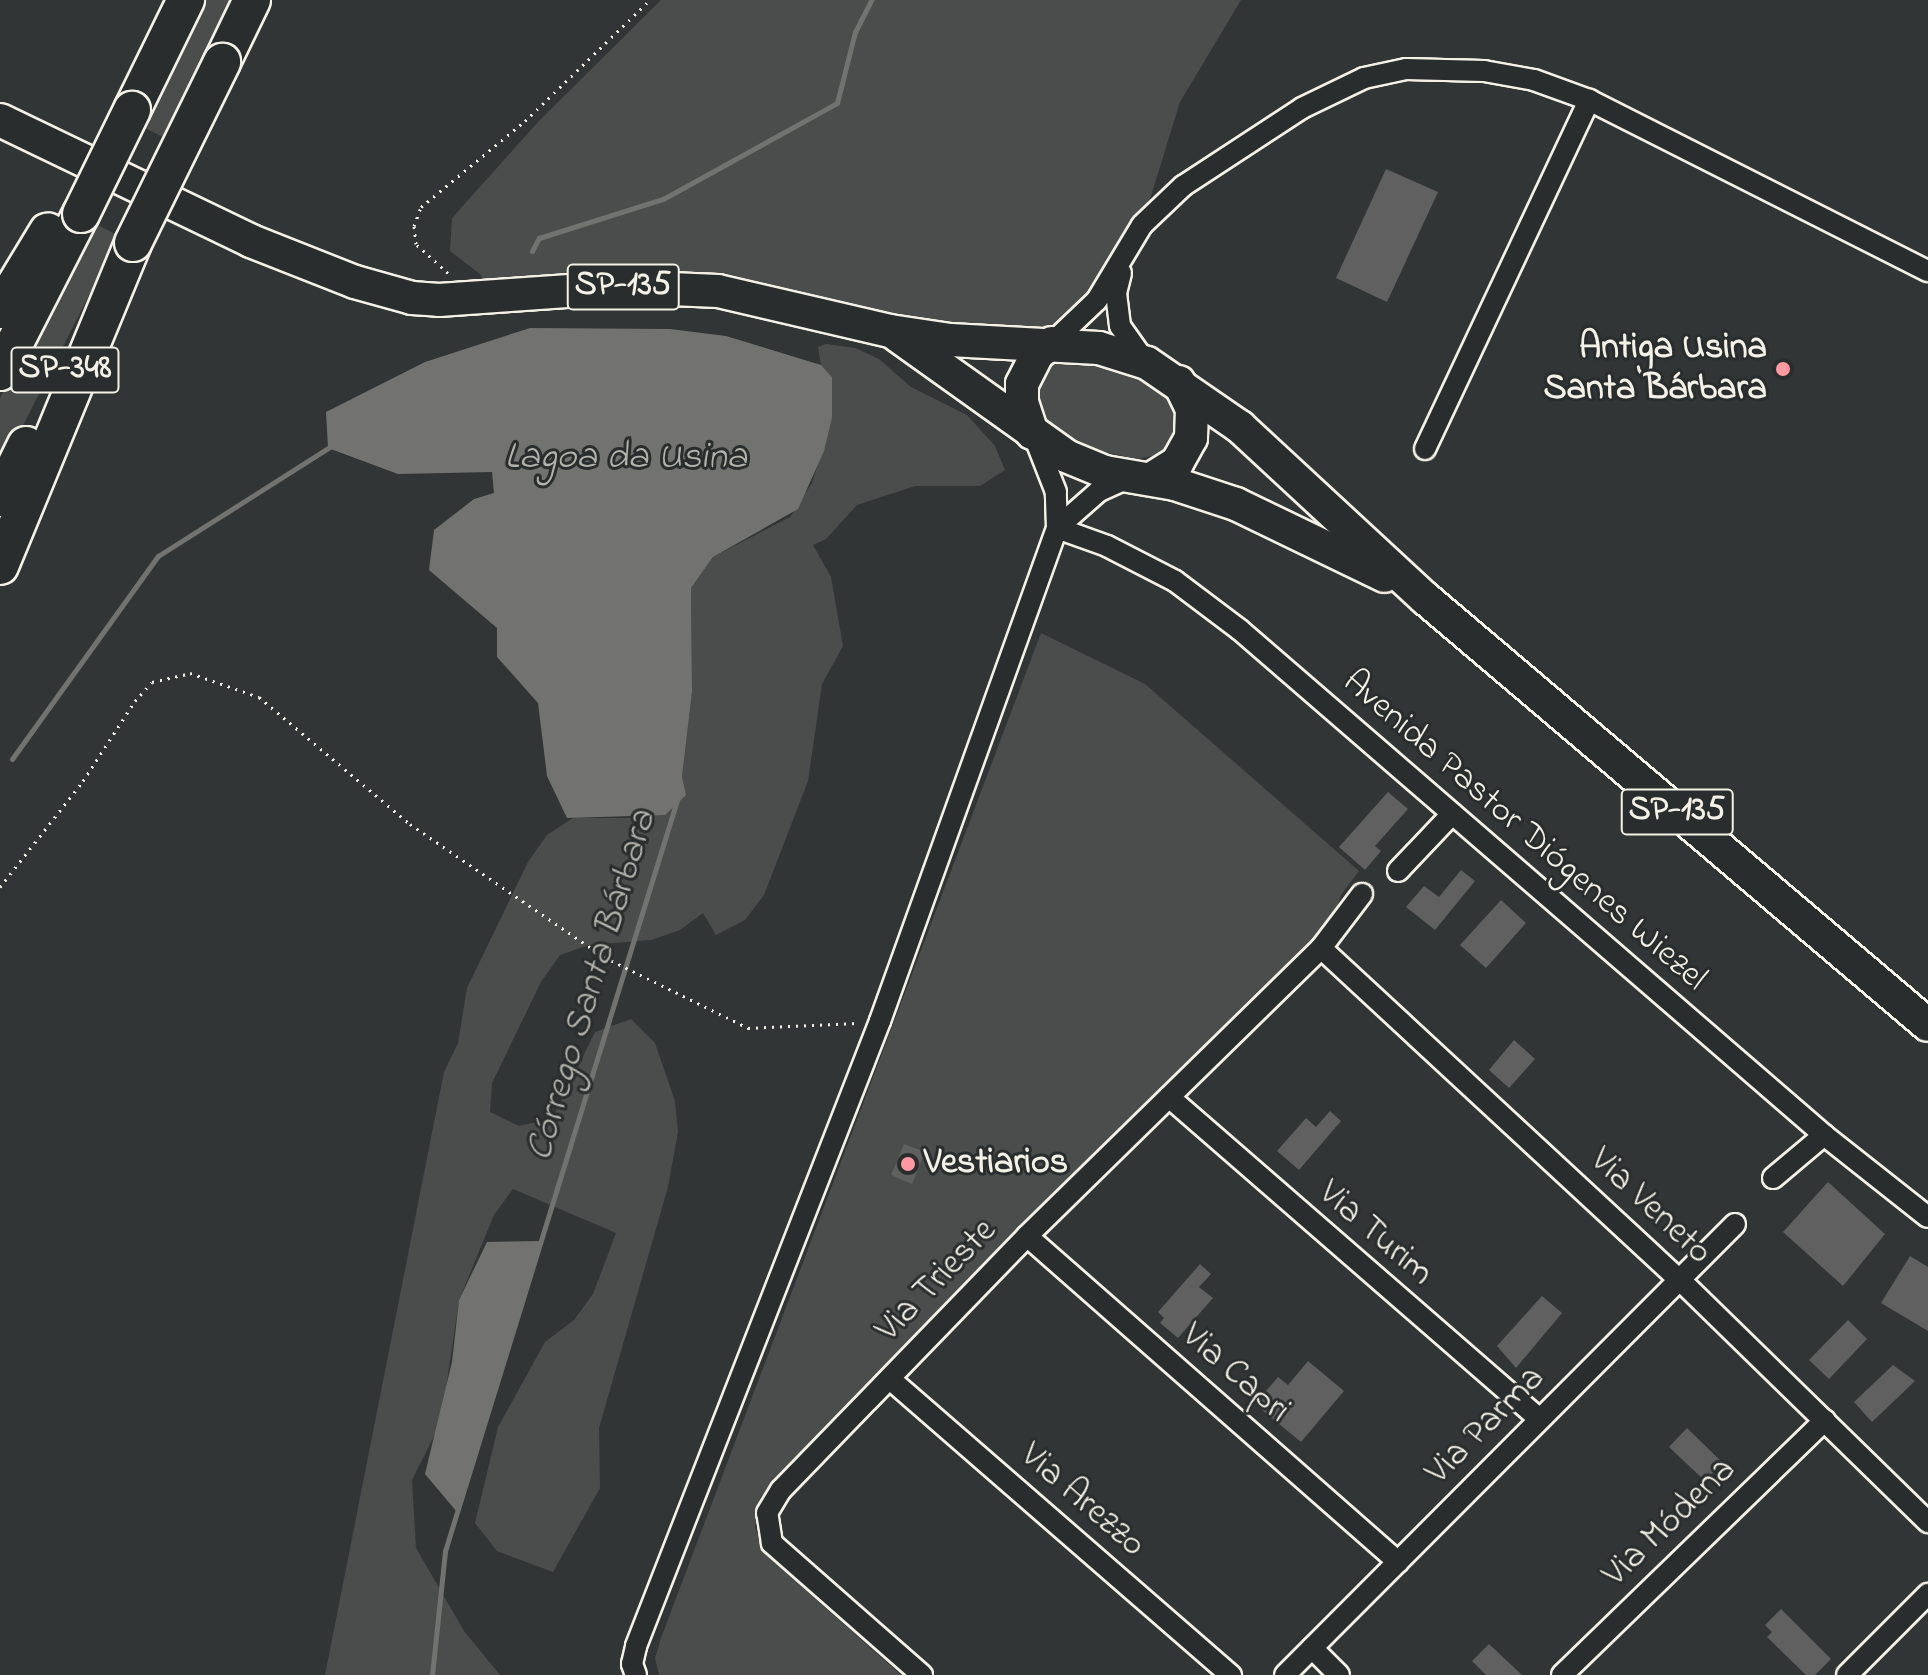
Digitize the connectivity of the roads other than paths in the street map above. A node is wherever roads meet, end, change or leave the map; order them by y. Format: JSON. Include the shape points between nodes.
{"nodes":[{"id":1,"x":178,"y":0,"type":"edge"},
{"id":2,"x":186,"y":0,"type":"edge"},
{"id":3,"x":252,"y":0,"type":"edge"},
{"id":4,"x":1589,"y":100,"type":"junction"},
{"id":5,"x":0,"y":104,"type":"edge"},
{"id":6,"x":124,"y":108,"type":"junction"},
{"id":7,"x":0,"y":120,"type":"edge"},
{"id":8,"x":72,"y":210,"type":"junction"},
{"id":9,"x":133,"y":243,"type":"junction"},
{"id":10,"x":1125,"y":258,"type":"junction"},
{"id":11,"x":1928,"y":271,"type":"edge"},
{"id":12,"x":355,"y":282,"type":"junction"},
{"id":13,"x":0,"y":310,"type":"edge"},
{"id":14,"x":890,"y":331,"type":"junction"},
{"id":15,"x":1052,"y":343,"type":"junction"},
{"id":16,"x":1147,"y":363,"type":"junction"},
{"id":17,"x":0,"y":372,"type":"edge"},
{"id":18,"x":1179,"y":382,"type":"junction"},
{"id":19,"x":1032,"y":433,"type":"junction"},
{"id":20,"x":1425,"y":449,"type":"dead end"},
{"id":21,"x":1142,"y":478,"type":"junction"},
{"id":22,"x":0,"y":498,"type":"edge"},
{"id":23,"x":1057,"y":528,"type":"junction"},
{"id":24,"x":0,"y":566,"type":"edge"},
{"id":25,"x":1426,"y":599,"type":"junction"},
{"id":26,"x":1452,"y":814,"type":"junction"},
{"id":27,"x":1398,"y":871,"type":"dead end"},
{"id":28,"x":1362,"y":894,"type":"dead end"},
{"id":29,"x":1321,"y":948,"type":"junction"},
{"id":30,"x":1928,"y":1025,"type":"edge"},
{"id":31,"x":1169,"y":1097,"type":"junction"},
{"id":32,"x":1824,"y":1135,"type":"junction"},
{"id":33,"x":1773,"y":1178,"type":"dead end"},
{"id":34,"x":1928,"y":1217,"type":"edge"},
{"id":35,"x":1735,"y":1224,"type":"dead end"},
{"id":36,"x":1027,"y":1236,"type":"junction"},
{"id":37,"x":1680,"y":1280,"type":"junction"},
{"id":38,"x":890,"y":1379,"type":"junction"},
{"id":39,"x":1540,"y":1419,"type":"junction"},
{"id":40,"x":1825,"y":1420,"type":"junction"},
{"id":41,"x":1928,"y":1522,"type":"edge"},
{"id":42,"x":1398,"y":1562,"type":"junction"},
{"id":43,"x":1928,"y":1594,"type":"edge"},
{"id":44,"x":1312,"y":1648,"type":"junction"},
{"id":45,"x":636,"y":1675,"type":"edge"},
{"id":46,"x":922,"y":1675,"type":"edge"},
{"id":47,"x":1231,"y":1675,"type":"edge"},
{"id":48,"x":1285,"y":1675,"type":"edge"},
{"id":49,"x":1339,"y":1675,"type":"edge"},
{"id":50,"x":1562,"y":1675,"type":"edge"},
{"id":51,"x":1847,"y":1675,"type":"edge"}],
"edges":[{"from":1,"to":6,"type":"highway"},
{"from":2,"to":6,"type":"highway","number":"SP-348"},
{"from":3,"to":9,"type":"highway","number":"SP-348","bridge":true},
{"from":4,"to":10,"type":"street","via":[[1534,80],[1484,71],[1406,69],[1364,78],[1279,122],[1183,186],[1142,225]]},
{"from":4,"to":11,"type":"street"},
{"from":4,"to":20,"type":"street"},
{"from":5,"to":12,"type":"main road","number":"SP-135","via":[[62,130]]},
{"from":6,"to":8,"type":"highway","number":"SP-348","bridge":true},
{"from":7,"to":12,"type":"main road","number":"SP-135","via":[[185,212]]},
{"from":8,"to":13,"type":"highway"},
{"from":8,"to":17,"type":"highway","number":"SP-348"},
{"from":9,"to":22,"type":"highway","number":"SP-348"},
{"from":9,"to":24,"type":"highway"},
{"from":10,"to":15,"type":"street","via":[[1097,300]]},
{"from":10,"to":16,"type":"street","via":[[1116,309],[1120,326]]},
{"from":12,"to":14,"type":"main road","number":"SP-135","via":[[439,300],[624,287],[718,291]]},
{"from":14,"to":15,"type":"main road","number":"SP-135","via":[[950,340]]},
{"from":14,"to":19,"type":"main road","number":"SP-135"},
{"from":15,"to":16,"type":"main road","number":"SP-135","via":[[1099,348]]},
{"from":15,"to":19,"type":"main road","via":[[1038,353],[1022,384]]},
{"from":16,"to":18,"type":"main road","number":"SP-135"},
{"from":18,"to":21,"type":"main road","via":[[1192,409],[1191,438],[1177,463]]},
{"from":18,"to":25,"type":"main road","number":"SP-135","via":[[1240,427]]},
{"from":19,"to":21,"type":"main road","number":"SP-135","via":[[1086,465]]},
{"from":19,"to":23,"type":"street","via":[[1056,492]]},
{"from":21,"to":23,"type":"street","via":[[1099,491]]},
{"from":21,"to":25,"type":"main road","number":"SP-135","via":[[1236,504]]},
{"from":23,"to":26,"type":"street","name":"Avenida Pastor Diógenes Wiezel","via":[[1107,546],[1175,581],[1240,630]]},
{"from":23,"to":45,"type":"street","via":[[880,1021],[636,1646]]},
{"from":25,"to":30,"type":"main road","number":"SP-135"},
{"from":26,"to":27,"type":"street"},
{"from":26,"to":32,"type":"street","name":"Avenida Pastor Diógenes Wiezel"},
{"from":28,"to":29,"type":"street","name":"Via Trieste"},
{"from":29,"to":31,"type":"street","name":"Via Trieste"},
{"from":29,"to":37,"type":"street","name":"Via Veneto"},
{"from":31,"to":36,"type":"street","name":"Via Trieste"},
{"from":31,"to":39,"type":"street","name":"Via Turim"},
{"from":32,"to":33,"type":"street"},
{"from":32,"to":34,"type":"street","name":"Avenida Pastor Diógenes Wiezel"},
{"from":35,"to":37,"type":"street","name":"Via Parma"},
{"from":36,"to":38,"type":"street","name":"Via Trieste"},
{"from":36,"to":42,"type":"street","name":"Via Capri"},
{"from":37,"to":39,"type":"street","name":"Via Parma"},
{"from":37,"to":40,"type":"street","name":"Via Veneto"},
{"from":38,"to":46,"type":"street","name":"Via Trieste","via":[[781,1490],[767,1513],[772,1543]]},
{"from":38,"to":47,"type":"street","name":"Via Arezzo"},
{"from":39,"to":42,"type":"street","name":"Via Parma"},
{"from":40,"to":41,"type":"street","name":"Via Veneto"},
{"from":40,"to":50,"type":"street","name":"Via Módena"},
{"from":42,"to":44,"type":"street","name":"Via Parma"},
{"from":43,"to":51,"type":"street"},
{"from":44,"to":48,"type":"street","name":"Via Parma"},
{"from":44,"to":49,"type":"street"}]}
